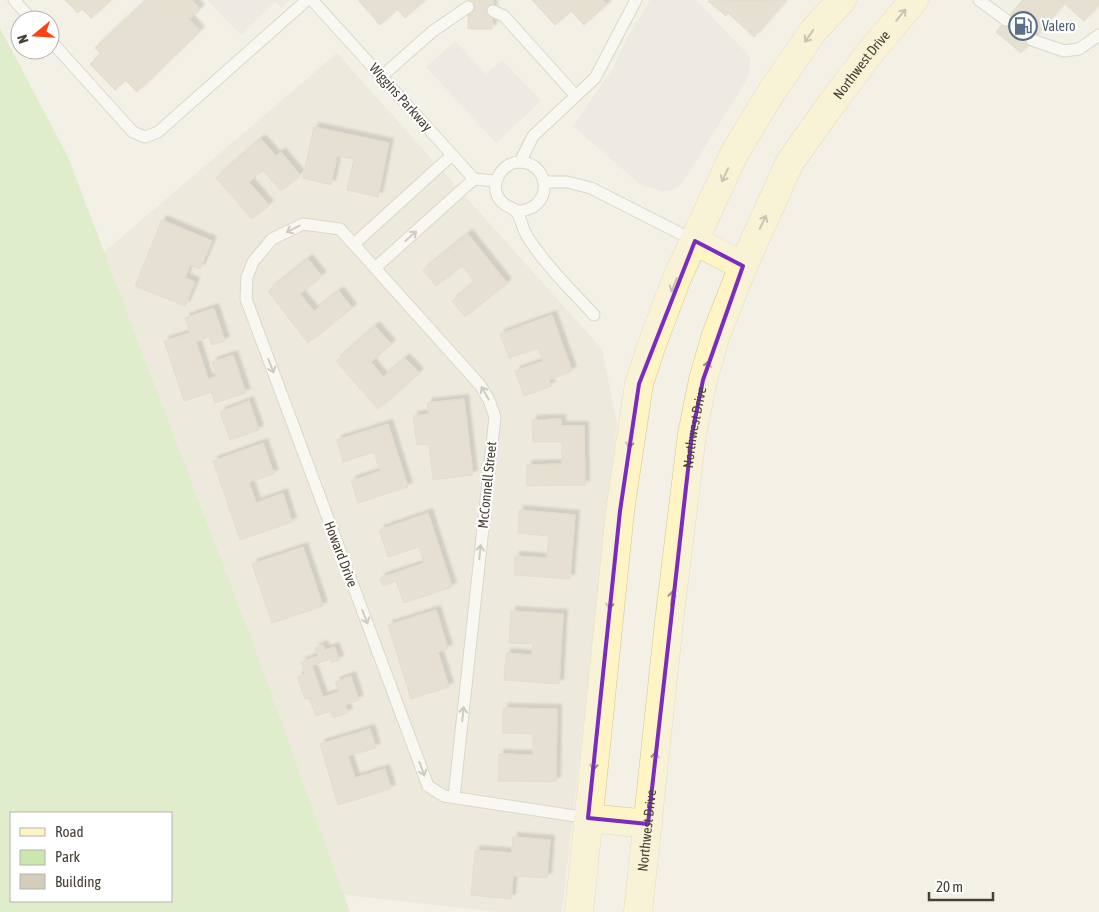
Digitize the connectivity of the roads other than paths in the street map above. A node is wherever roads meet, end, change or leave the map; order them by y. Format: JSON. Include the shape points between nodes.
{"nodes":[{"id":1,"x":14,"y":0,"type":"edge"},
{"id":2,"x":307,"y":0,"type":"edge"},
{"id":3,"x":312,"y":0,"type":"edge"},
{"id":4,"x":636,"y":0,"type":"edge"},
{"id":5,"x":842,"y":0,"type":"edge"},
{"id":6,"x":914,"y":0,"type":"edge"},
{"id":7,"x":979,"y":0,"type":"edge"},
{"id":8,"x":468,"y":7,"type":"dead end"},
{"id":9,"x":23,"y":10,"type":"edge"},
{"id":10,"x":493,"y":11,"type":"dead end"},
{"id":11,"x":1006,"y":20,"type":"dead end"},
{"id":12,"x":1099,"y":36,"type":"edge"},
{"id":13,"x":1032,"y":40,"type":"dead end"},
{"id":14,"x":60,"y":51,"type":"edge"},
{"id":15,"x":382,"y":76,"type":"junction"},
{"id":16,"x":576,"y":96,"type":"junction"},
{"id":17,"x":452,"y":155,"type":"junction"},
{"id":18,"x":520,"y":162,"type":"junction"},
{"id":19,"x":474,"y":179,"type":"junction"},
{"id":20,"x":496,"y":181,"type":"junction"},
{"id":21,"x":544,"y":182,"type":"junction"},
{"id":22,"x":516,"y":211,"type":"junction"},
{"id":23,"x":340,"y":229,"type":"joint"},
{"id":24,"x":695,"y":240,"type":"junction"},
{"id":25,"x":354,"y":244,"type":"junction"},
{"id":26,"x":742,"y":266,"type":"junction"},
{"id":27,"x":375,"y":268,"type":"junction"},
{"id":28,"x":594,"y":315,"type":"dead end"},
{"id":29,"x":454,"y":797,"type":"junction"},
{"id":30,"x":588,"y":818,"type":"junction"},
{"id":31,"x":648,"y":824,"type":"junction"},
{"id":32,"x":579,"y":912,"type":"edge"},
{"id":33,"x":638,"y":912,"type":"edge"}],
"edges":[{"from":1,"to":9,"type":"lane"},
{"from":2,"to":14,"type":"lane","via":[[158,132],[145,138],[133,132]]},
{"from":3,"to":15,"type":"lane","name":"Wiggins Parkway"},
{"from":4,"to":16,"type":"lane","via":[[595,78]]},
{"from":5,"to":24,"type":"main road","one_way":true,"via":[[814,30],[772,91],[735,152]]},
{"from":26,"to":6,"type":"main road","name":"Northwest Drive","one_way":true,"via":[[790,162],[862,63]]},
{"from":7,"to":11,"type":"lane"},
{"from":8,"to":15,"type":"lane","via":[[433,31]]},
{"from":10,"to":16,"type":"lane","via":[[504,16]]},
{"from":12,"to":13,"type":"lane","via":[[1079,49],[1064,51]]},
{"from":15,"to":17,"type":"lane","name":"Wiggins Parkway"},
{"from":16,"to":18,"type":"lane","via":[[533,136]]},
{"from":17,"to":19,"type":"lane","name":"Wiggins Parkway"},
{"from":17,"to":25,"type":"lane"},
{"from":18,"to":20,"type":"lane","via":[[505,167]]},
{"from":18,"to":21,"type":"lane","via":[[536,168]]},
{"from":19,"to":20,"type":"lane"},
{"from":27,"to":19,"type":"lane","one_way":true},
{"from":20,"to":22,"type":"lane","via":[[498,197]]},
{"from":21,"to":22,"type":"lane","via":[[537,204],[531,209]]},
{"from":21,"to":24,"type":"lane","via":[[567,182],[591,188]]},
{"from":22,"to":28,"type":"lane","via":[[538,253]]},
{"from":23,"to":25,"type":"lane","name":"McConnell Street"},
{"from":23,"to":29,"type":"lane","name":"Howard Drive","one_way":true,"via":[[303,224],[272,240],[253,262],[247,277],[246,299],[428,786],[444,796]]},
{"from":24,"to":26,"type":"main road"},
{"from":24,"to":30,"type":"main road","one_way":true,"via":[[677,278],[639,384],[620,510]]},
{"from":25,"to":27,"type":"lane","name":"McConnell Street"},
{"from":31,"to":26,"type":"main road","name":"Northwest Drive","one_way":true,"via":[[692,434],[716,335]]},
{"from":29,"to":27,"type":"lane","name":"McConnell Street","one_way":true,"via":[[495,417],[480,384]]},
{"from":29,"to":30,"type":"lane","name":"Howard Drive"},
{"from":30,"to":31,"type":"main road"},
{"from":30,"to":32,"type":"main road"},
{"from":31,"to":33,"type":"main road","name":"Northwest Drive"}]}
